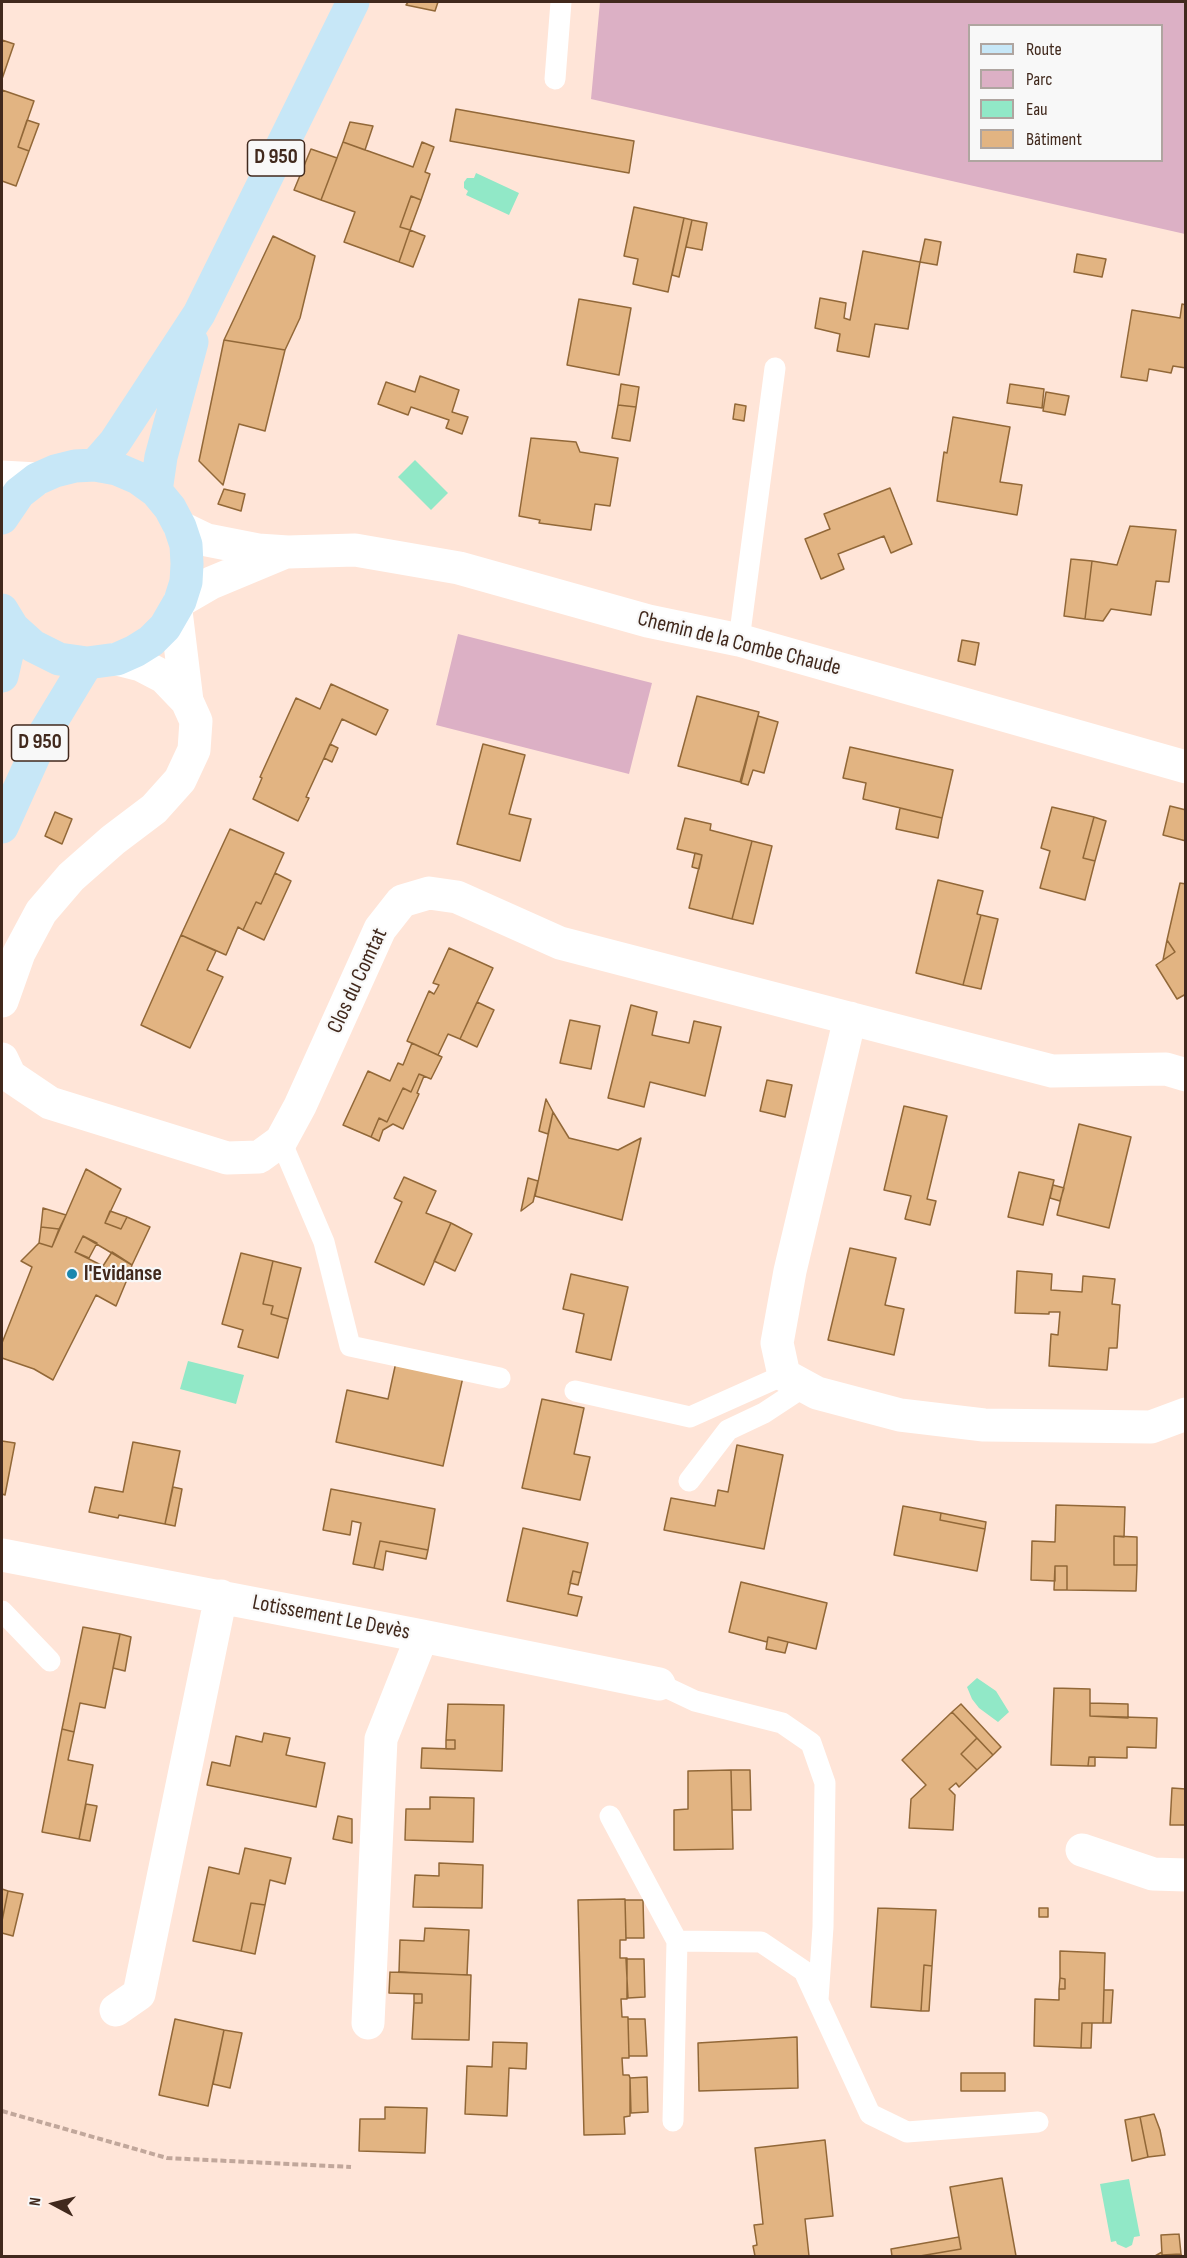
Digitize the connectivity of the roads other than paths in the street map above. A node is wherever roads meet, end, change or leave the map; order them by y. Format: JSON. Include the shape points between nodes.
{"nodes":[{"id":1,"x":353,"y":2,"type":"edge"},
{"id":2,"x":561,"y":2,"type":"edge"},
{"id":3,"x":555,"y":79,"type":"dead end"},
{"id":4,"x":199,"y":314,"type":"junction"},
{"id":5,"x":774,"y":368,"type":"dead end"},
{"id":6,"x":94,"y":465,"type":"junction"},
{"id":7,"x":2,"y":477,"type":"edge"},
{"id":8,"x":37,"y":479,"type":"junction"},
{"id":9,"x":156,"y":491,"type":"junction"},
{"id":10,"x":2,"y":518,"type":"edge"},
{"id":11,"x":180,"y":527,"type":"junction"},
{"id":12,"x":288,"y":552,"type":"junction"},
{"id":13,"x":178,"y":606,"type":"junction"},
{"id":14,"x":7,"y":619,"type":"edge"},
{"id":15,"x":738,"y":640,"type":"junction"},
{"id":16,"x":102,"y":661,"type":"junction"},
{"id":17,"x":2,"y":676,"type":"edge"},
{"id":18,"x":187,"y":701,"type":"junction"},
{"id":19,"x":1185,"y":767,"type":"edge"},
{"id":20,"x":2,"y":827,"type":"edge"},
{"id":21,"x":2,"y":1001,"type":"edge"},
{"id":22,"x":850,"y":1018,"type":"junction"},
{"id":23,"x":2,"y":1059,"type":"edge"},
{"id":24,"x":1185,"y":1075,"type":"edge"},
{"id":25,"x":281,"y":1142,"type":"junction"},
{"id":26,"x":500,"y":1378,"type":"dead end"},
{"id":27,"x":794,"y":1380,"type":"junction"},
{"id":28,"x":575,"y":1391,"type":"dead end"},
{"id":29,"x":1185,"y":1416,"type":"edge"},
{"id":30,"x":689,"y":1480,"type":"dead end"},
{"id":31,"x":2,"y":1555,"type":"edge"},
{"id":32,"x":221,"y":1596,"type":"junction"},
{"id":33,"x":2,"y":1611,"type":"edge"},
{"id":34,"x":422,"y":1636,"type":"junction"},
{"id":35,"x":50,"y":1661,"type":"dead end"},
{"id":36,"x":659,"y":1684,"type":"joint"},
{"id":37,"x":610,"y":1816,"type":"dead end"},
{"id":38,"x":1082,"y":1850,"type":"dead end"},
{"id":39,"x":1185,"y":1875,"type":"edge"},
{"id":40,"x":677,"y":1941,"type":"junction"},
{"id":41,"x":818,"y":2003,"type":"junction"},
{"id":42,"x":116,"y":2010,"type":"dead end"},
{"id":43,"x":368,"y":2023,"type":"dead end"},
{"id":44,"x":673,"y":2121,"type":"dead end"},
{"id":45,"x":1038,"y":2122,"type":"dead end"}],
"edges":[{"from":1,"to":4,"type":"main road","number":"D 950"},
{"from":2,"to":3,"type":"lane"},
{"from":4,"to":6,"type":"main road","number":"D 950","via":[[115,442]]},
{"from":4,"to":9,"type":"main road","number":"D 950","via":[[161,457]]},
{"from":5,"to":15,"type":"lane"},
{"from":6,"to":8,"type":"main road","via":[[75,466]]},
{"from":6,"to":9,"type":"main road","via":[[117,469]]},
{"from":7,"to":8,"type":"street"},
{"from":8,"to":10,"type":"main road","via":[[20,493]]},
{"from":9,"to":11,"type":"main road"},
{"from":11,"to":12,"type":"street","name":"Chemin de la Combe Chaude","via":[[225,545]]},
{"from":11,"to":13,"type":"main road","via":[[188,564]]},
{"from":12,"to":13,"type":"street","name":"Chemin de la Combe Chaude","via":[[211,583]]},
{"from":12,"to":15,"type":"street","name":"Chemin de la Combe Chaude","via":[[356,550],[459,568],[648,621]]},
{"from":13,"to":16,"type":"main road","via":[[151,641],[135,651]]},
{"from":13,"to":18,"type":"street"},
{"from":14,"to":16,"type":"main road","via":[[33,646],[59,659]]},
{"from":14,"to":17,"type":"main road"},
{"from":15,"to":19,"type":"street","name":"Chemin de la Combe Chaude"},
{"from":16,"to":18,"type":"street","via":[[141,665],[164,677]]},
{"from":16,"to":20,"type":"main road","number":"D 950","via":[[44,734]]},
{"from":18,"to":21,"type":"street","via":[[196,721],[194,750],[180,780],[71,877],[41,912],[19,954]]},
{"from":22,"to":24,"type":"street","name":"Clos du Comtat","via":[[1052,1071],[1166,1069]]},
{"from":22,"to":25,"type":"street","name":"Clos du Comtat","via":[[560,943],[457,897],[429,892],[402,901],[380,929]]},
{"from":22,"to":27,"type":"street","via":[[790,1271],[777,1343]]},
{"from":23,"to":25,"type":"street","via":[[10,1076],[50,1103],[196,1150],[227,1158],[258,1157]]},
{"from":25,"to":26,"type":"lane","via":[[324,1242],[350,1346]]},
{"from":27,"to":28,"type":"lane","via":[[690,1417]]},
{"from":27,"to":29,"type":"street","via":[[817,1393],[900,1415],[984,1425],[1151,1427]]},
{"from":27,"to":30,"type":"lane","via":[[765,1413],[728,1430]]},
{"from":31,"to":32,"type":"street","name":"Lotissement Le Devès"},
{"from":32,"to":34,"type":"street","name":"Lotissement Le Devès"},
{"from":32,"to":42,"type":"street","via":[[139,1994]]},
{"from":33,"to":35,"type":"lane"},
{"from":34,"to":36,"type":"street","name":"Lotissement Le Devès"},
{"from":34,"to":43,"type":"street","via":[[381,1739]]},
{"from":36,"to":41,"type":"lane","via":[[695,1701],[782,1723],[811,1743],[825,1783]]},
{"from":37,"to":40,"type":"lane"},
{"from":38,"to":39,"type":"street","via":[[1153,1874]]},
{"from":40,"to":41,"type":"lane","via":[[761,1942],[804,1971]]},
{"from":40,"to":44,"type":"lane"},
{"from":41,"to":45,"type":"lane","via":[[870,2114],[907,2132]]}]}
